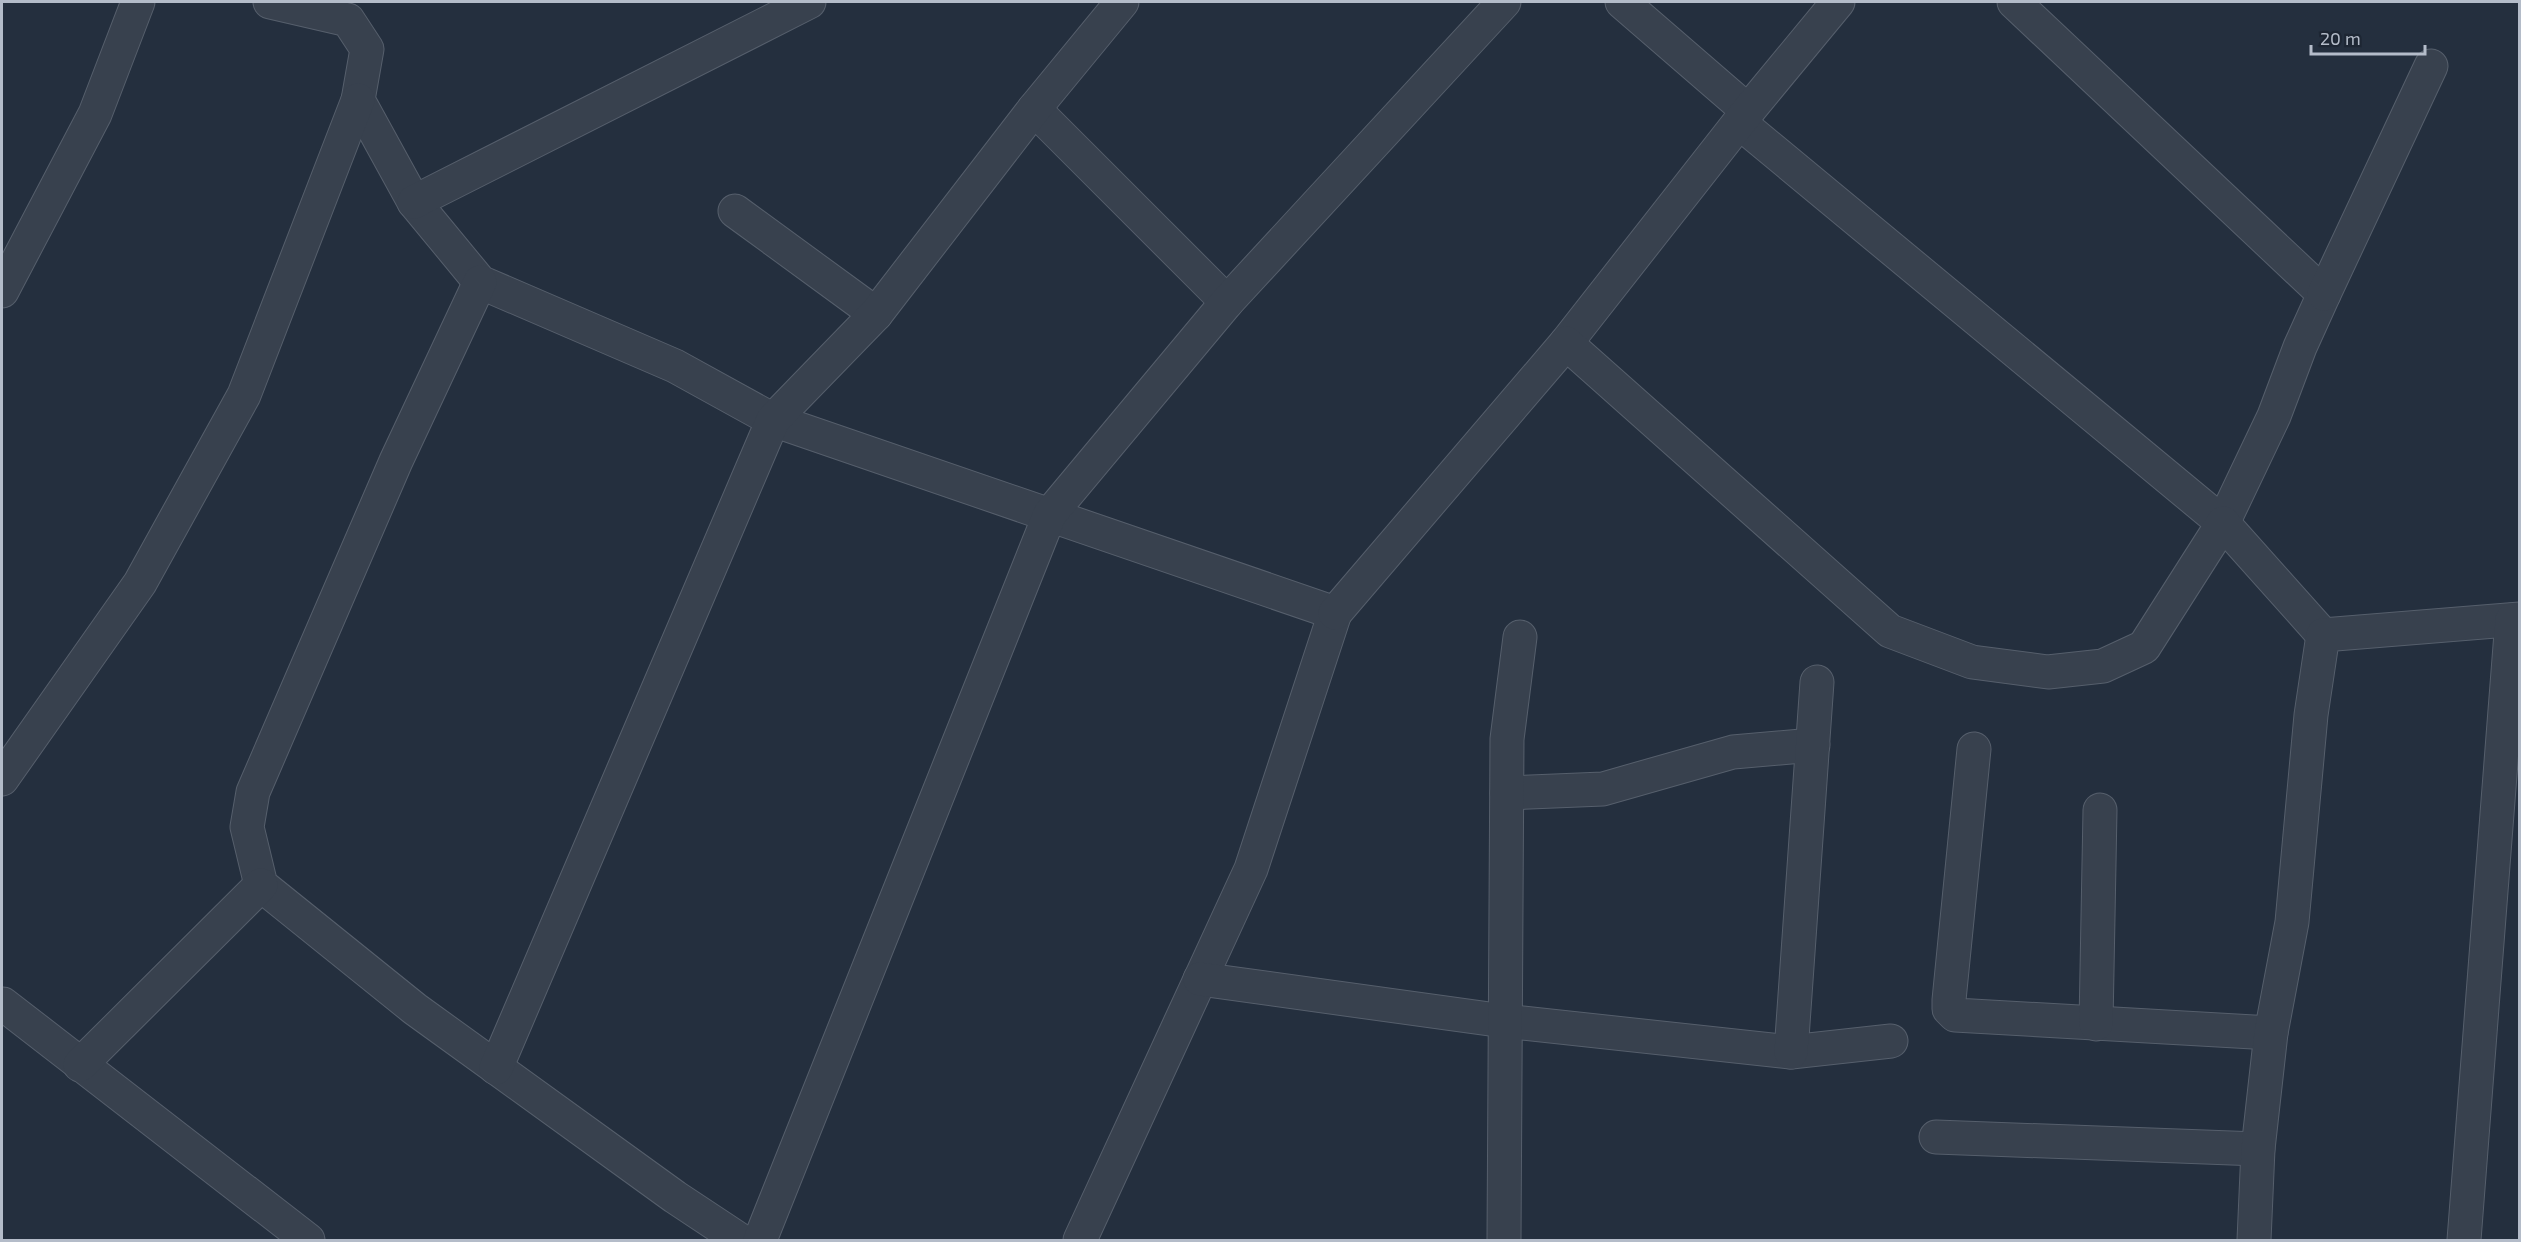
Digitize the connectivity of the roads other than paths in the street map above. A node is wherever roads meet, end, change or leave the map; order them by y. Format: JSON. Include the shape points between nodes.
{"nodes":[{"id":1,"x":138,"y":2,"type":"edge"},
{"id":2,"x":270,"y":2,"type":"edge"},
{"id":3,"x":809,"y":2,"type":"edge"},
{"id":4,"x":1122,"y":2,"type":"edge"},
{"id":5,"x":1504,"y":2,"type":"edge"},
{"id":6,"x":1622,"y":2,"type":"edge"},
{"id":7,"x":1838,"y":2,"type":"edge"},
{"id":8,"x":2014,"y":2,"type":"edge"},
{"id":9,"x":2432,"y":66,"type":"dead end"},
{"id":10,"x":358,"y":100,"type":"junction"},
{"id":11,"x":1034,"y":109,"type":"junction"},
{"id":12,"x":1744,"y":117,"type":"junction"},
{"id":13,"x":414,"y":202,"type":"junction"},
{"id":14,"x":735,"y":211,"type":"dead end"},
{"id":15,"x":480,"y":282,"type":"junction"},
{"id":16,"x":2,"y":291,"type":"edge"},
{"id":17,"x":2324,"y":294,"type":"junction"},
{"id":18,"x":1227,"y":302,"type":"junction"},
{"id":19,"x":876,"y":314,"type":"junction"},
{"id":20,"x":1566,"y":343,"type":"junction"},
{"id":21,"x":773,"y":420,"type":"junction"},
{"id":22,"x":1050,"y":514,"type":"junction"},
{"id":23,"x":2223,"y":523,"type":"junction"},
{"id":24,"x":1335,"y":614,"type":"junction"},
{"id":25,"x":2516,"y":619,"type":"edge"},
{"id":26,"x":2323,"y":635,"type":"junction"},
{"id":27,"x":1520,"y":637,"type":"dead end"},
{"id":28,"x":1817,"y":682,"type":"dead end"},
{"id":29,"x":1813,"y":745,"type":"junction"},
{"id":30,"x":1974,"y":749,"type":"dead end"},
{"id":31,"x":2,"y":779,"type":"edge"},
{"id":32,"x":1507,"y":793,"type":"junction"},
{"id":33,"x":2100,"y":810,"type":"dead end"},
{"id":34,"x":261,"y":885,"type":"junction"},
{"id":35,"x":1200,"y":979,"type":"junction"},
{"id":36,"x":3,"y":1004,"type":"edge"},
{"id":37,"x":1504,"y":1022,"type":"junction"},
{"id":38,"x":2096,"y":1024,"type":"junction"},
{"id":39,"x":2271,"y":1033,"type":"junction"},
{"id":40,"x":1891,"y":1041,"type":"dead end"},
{"id":41,"x":1791,"y":1052,"type":"junction"},
{"id":42,"x":80,"y":1065,"type":"junction"},
{"id":43,"x":496,"y":1068,"type":"junction"},
{"id":44,"x":1936,"y":1137,"type":"dead end"},
{"id":45,"x":2258,"y":1149,"type":"junction"},
{"id":46,"x":308,"y":1240,"type":"edge"},
{"id":47,"x":740,"y":1240,"type":"edge"},
{"id":48,"x":760,"y":1240,"type":"edge"},
{"id":49,"x":1080,"y":1240,"type":"edge"},
{"id":50,"x":1504,"y":1240,"type":"edge"},
{"id":51,"x":2254,"y":1240,"type":"edge"},
{"id":52,"x":2464,"y":1240,"type":"edge"}],
"edges":[{"from":1,"to":16,"type":"street","via":[[95,114]]},
{"from":2,"to":10,"type":"street","via":[[348,20],[367,49]]},
{"from":3,"to":13,"type":"street"},
{"from":4,"to":11,"type":"street"},
{"from":5,"to":18,"type":"street"},
{"from":6,"to":12,"type":"street"},
{"from":7,"to":12,"type":"street"},
{"from":8,"to":17,"type":"street"},
{"from":9,"to":17,"type":"street"},
{"from":10,"to":13,"type":"street"},
{"from":10,"to":31,"type":"street","via":[[244,395],[140,583]]},
{"from":11,"to":18,"type":"street"},
{"from":11,"to":19,"type":"street"},
{"from":12,"to":20,"type":"street"},
{"from":12,"to":23,"type":"street"},
{"from":13,"to":15,"type":"street"},
{"from":14,"to":19,"type":"street"},
{"from":15,"to":21,"type":"street","via":[[675,366]]},
{"from":15,"to":34,"type":"street","via":[[396,461],[253,792],[247,827]]},
{"from":17,"to":23,"type":"street","via":[[2274,416]]},
{"from":18,"to":22,"type":"street"},
{"from":19,"to":21,"type":"street"},
{"from":20,"to":23,"type":"street","via":[[1890,631],[1972,662],[2048,672],[2103,666],[2144,647]]},
{"from":20,"to":24,"type":"street"},
{"from":21,"to":22,"type":"street"},
{"from":21,"to":43,"type":"street"},
{"from":22,"to":24,"type":"street"},
{"from":22,"to":48,"type":"street"},
{"from":23,"to":26,"type":"street"},
{"from":24,"to":35,"type":"street","via":[[1251,869]]},
{"from":25,"to":26,"type":"street"},
{"from":25,"to":52,"type":"street"},
{"from":26,"to":39,"type":"street","via":[[2311,715],[2292,922]]},
{"from":27,"to":32,"type":"street","via":[[1507,739]]},
{"from":28,"to":29,"type":"street"},
{"from":29,"to":32,"type":"street","via":[[1733,752],[1603,789]]},
{"from":29,"to":41,"type":"street"},
{"from":30,"to":38,"type":"street","via":[[1949,1009],[1968,1018]]},
{"from":32,"to":37,"type":"street"},
{"from":33,"to":38,"type":"street"},
{"from":34,"to":42,"type":"street"},
{"from":34,"to":43,"type":"street","via":[[415,1009]]},
{"from":35,"to":37,"type":"street"},
{"from":35,"to":49,"type":"street"},
{"from":36,"to":42,"type":"street"},
{"from":37,"to":41,"type":"street"},
{"from":37,"to":50,"type":"street"},
{"from":38,"to":39,"type":"street"},
{"from":39,"to":45,"type":"street"},
{"from":40,"to":41,"type":"street"},
{"from":42,"to":46,"type":"street"},
{"from":43,"to":47,"type":"street"},
{"from":44,"to":45,"type":"street"},
{"from":45,"to":51,"type":"street"}]}
